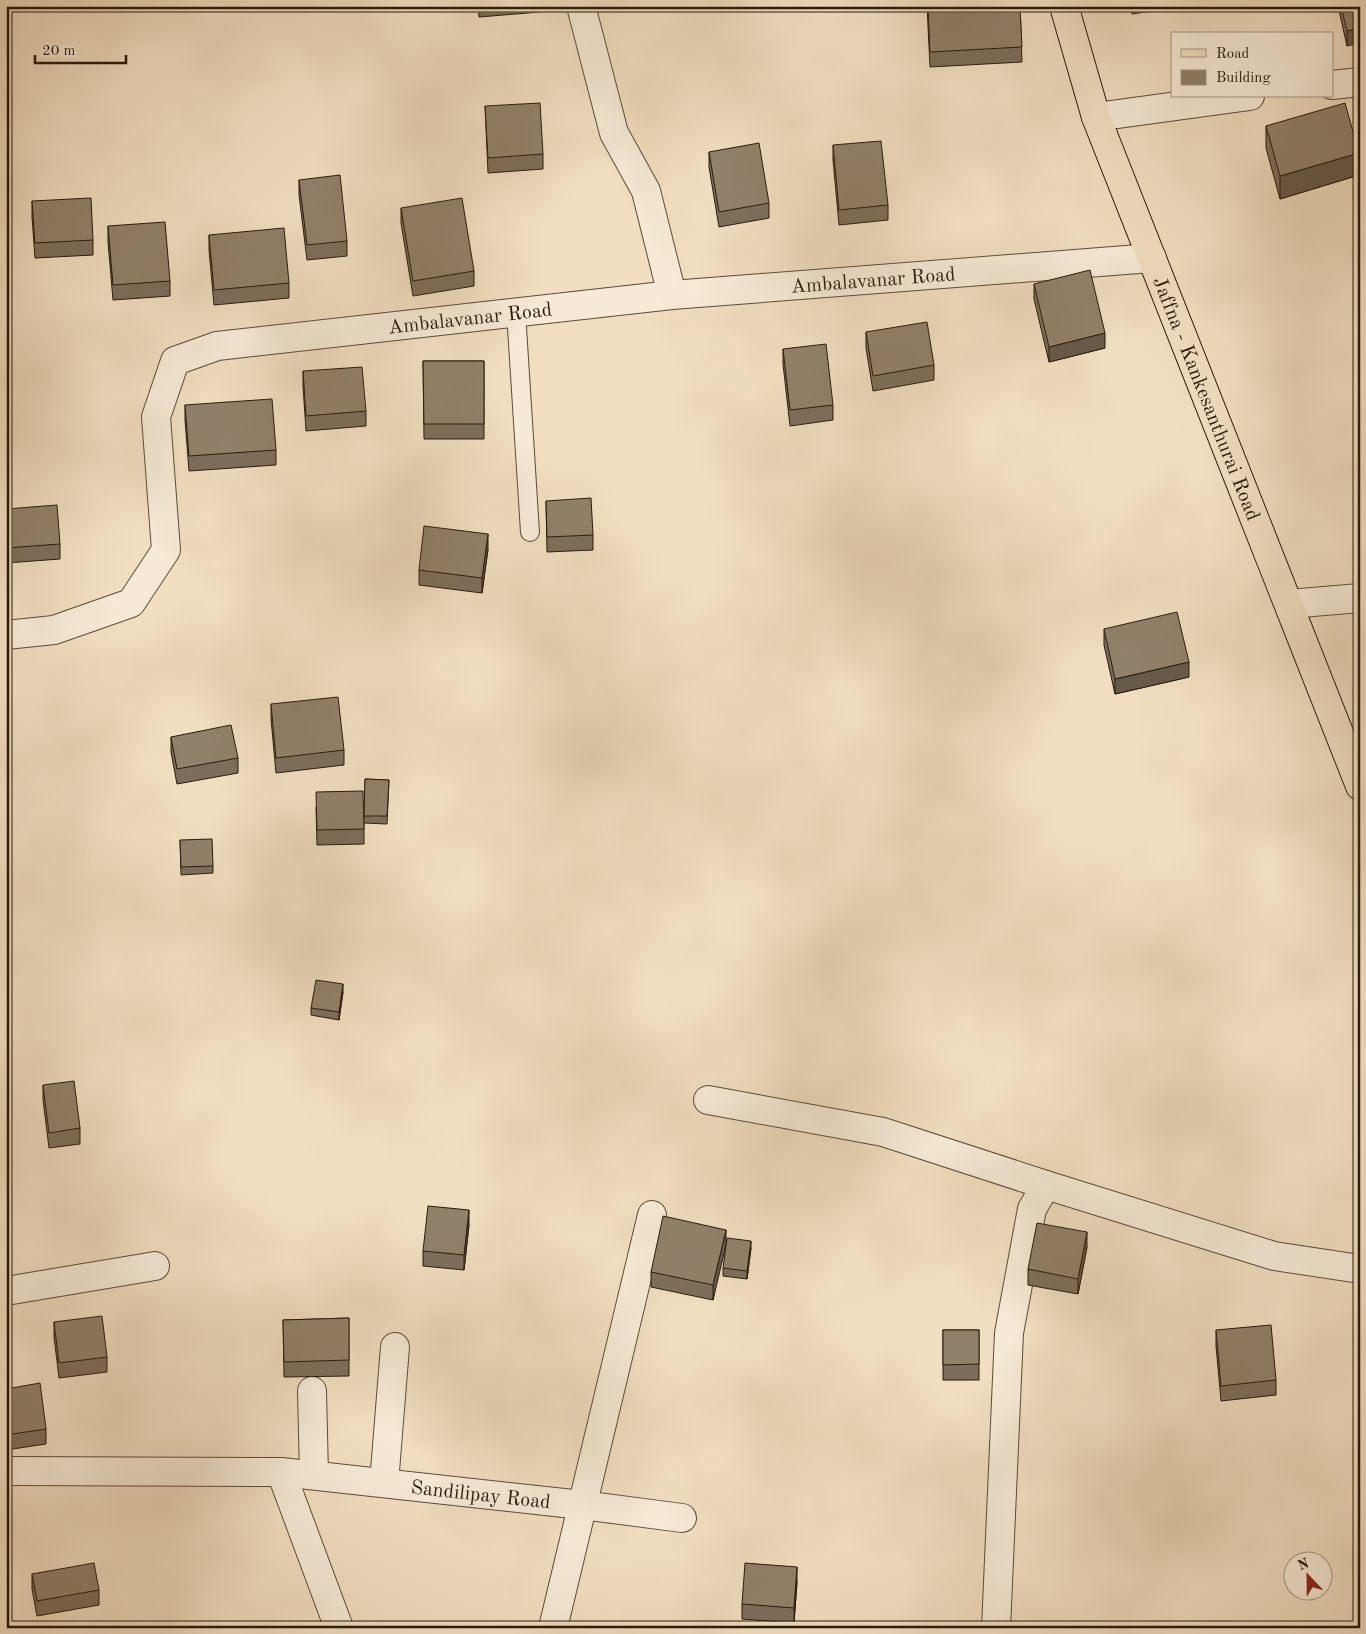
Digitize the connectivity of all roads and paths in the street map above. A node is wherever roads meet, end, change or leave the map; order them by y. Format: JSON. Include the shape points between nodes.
{"nodes":[{"id":1,"x":581,"y":6,"type":"edge"},
{"id":2,"x":1064,"y":6,"type":"edge"},
{"id":3,"x":1360,"y":82,"type":"edge"},
{"id":4,"x":1334,"y":85,"type":"edge"},
{"id":5,"x":1235,"y":98,"type":"edge"},
{"id":6,"x":1096,"y":116,"type":"junction"},
{"id":7,"x":1152,"y":258,"type":"junction"},
{"id":8,"x":672,"y":295,"type":"junction"},
{"id":9,"x":516,"y":312,"type":"junction"},
{"id":10,"x":530,"y":532,"type":"dead end"},
{"id":11,"x":1360,"y":598,"type":"edge"},
{"id":12,"x":1289,"y":604,"type":"junction"},
{"id":13,"x":6,"y":635,"type":"edge"},
{"id":14,"x":1358,"y":774,"type":"edge"},
{"id":15,"x":708,"y":1100,"type":"dead end"},
{"id":16,"x":1046,"y":1185,"type":"junction"},
{"id":17,"x":652,"y":1215,"type":"dead end"},
{"id":18,"x":155,"y":1266,"type":"dead end"},
{"id":19,"x":1360,"y":1269,"type":"edge"},
{"id":20,"x":6,"y":1291,"type":"edge"},
{"id":21,"x":395,"y":1347,"type":"dead end"},
{"id":22,"x":312,"y":1391,"type":"dead end"},
{"id":23,"x":6,"y":1471,"type":"edge"},
{"id":24,"x":281,"y":1472,"type":"junction"},
{"id":25,"x":314,"y":1475,"type":"junction"},
{"id":26,"x":384,"y":1483,"type":"junction"},
{"id":27,"x":582,"y":1505,"type":"junction"},
{"id":28,"x":682,"y":1518,"type":"dead end"},
{"id":29,"x":339,"y":1628,"type":"edge"},
{"id":30,"x":553,"y":1628,"type":"edge"},
{"id":31,"x":996,"y":1628,"type":"edge"}],
"edges":[{"from":1,"to":8,"type":"street","via":[[614,133],[646,191]]},
{"from":2,"to":6,"type":"main road","name":"Jaffna - Kankesanthurai Road"},
{"from":3,"to":4,"type":"street"},
{"from":5,"to":6,"type":"street"},
{"from":6,"to":7,"type":"main road","name":"Jaffna - Kankesanthurai Road"},
{"from":7,"to":8,"type":"street","name":"Ambalavanar Road"},
{"from":7,"to":12,"type":"main road","name":"Jaffna - Kankesanthurai Road"},
{"from":8,"to":9,"type":"street","name":"Ambalavanar Road"},
{"from":9,"to":10,"type":"lane"},
{"from":9,"to":13,"type":"street","name":"Ambalavanar Road","via":[[217,346],[175,361],[156,417],[166,550],[131,603],[54,630]]},
{"from":11,"to":12,"type":"street"},
{"from":12,"to":14,"type":"main road","name":"Jaffna - Kankesanthurai Road"},
{"from":15,"to":16,"type":"street","via":[[882,1132]]},
{"from":16,"to":19,"type":"street","via":[[1274,1256]]},
{"from":16,"to":31,"type":"street","via":[[1032,1209],[1009,1333]]},
{"from":17,"to":27,"type":"street"},
{"from":18,"to":20,"type":"street"},
{"from":21,"to":26,"type":"street"},
{"from":22,"to":25,"type":"street"},
{"from":23,"to":24,"type":"street","name":"Sandilipay Road"},
{"from":24,"to":25,"type":"street","name":"Sandilipay Road"},
{"from":24,"to":29,"type":"street"},
{"from":25,"to":26,"type":"street","name":"Sandilipay Road"},
{"from":26,"to":27,"type":"street","name":"Sandilipay Road"},
{"from":27,"to":28,"type":"street","name":"Sandilipay Road"},
{"from":27,"to":30,"type":"street"}]}
